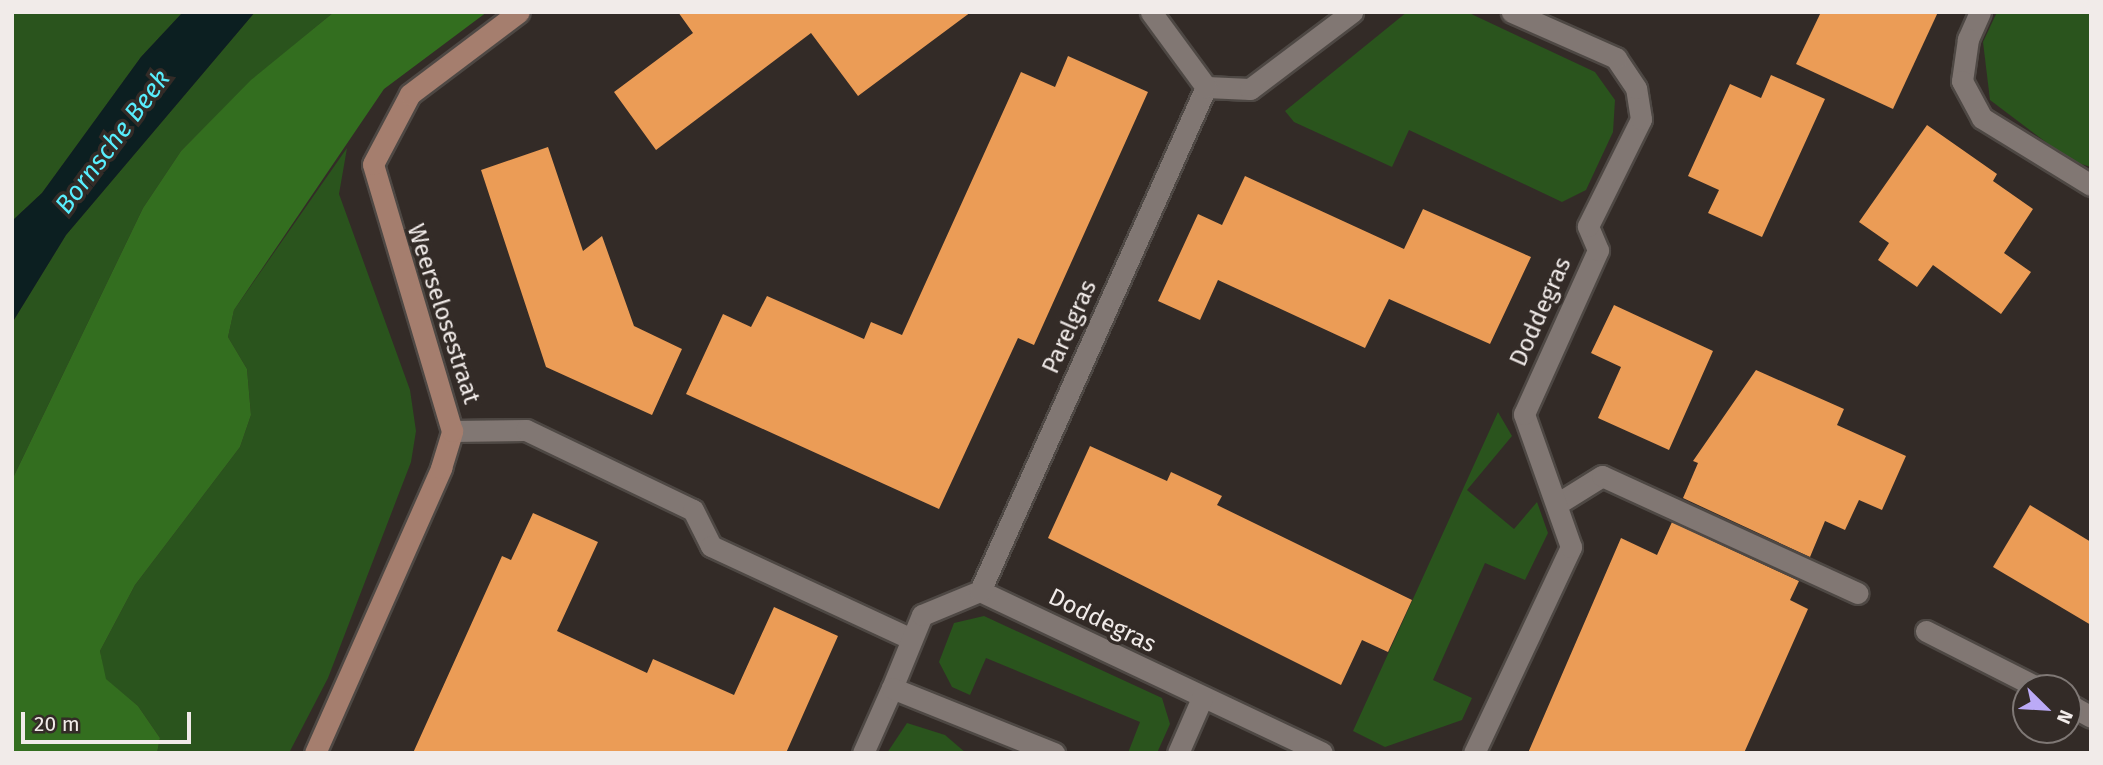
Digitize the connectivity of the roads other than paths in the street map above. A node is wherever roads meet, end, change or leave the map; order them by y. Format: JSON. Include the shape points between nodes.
{"nodes":[{"id":1,"x":519,"y":12,"type":"edge"},
{"id":2,"x":1152,"y":12,"type":"edge"},
{"id":3,"x":1352,"y":12,"type":"edge"},
{"id":4,"x":1511,"y":12,"type":"edge"},
{"id":5,"x":1980,"y":12,"type":"edge"},
{"id":6,"x":1206,"y":87,"type":"junction"},
{"id":7,"x":2091,"y":185,"type":"edge"},
{"id":8,"x":452,"y":431,"type":"junction"},
{"id":9,"x":1557,"y":504,"type":"junction"},
{"id":10,"x":980,"y":591,"type":"junction"},
{"id":11,"x":1857,"y":593,"type":"dead end"},
{"id":12,"x":1926,"y":631,"type":"dead end"},
{"id":13,"x":911,"y":639,"type":"junction"},
{"id":14,"x":2012,"y":674,"type":"edge"},
{"id":15,"x":892,"y":688,"type":"junction"},
{"id":16,"x":1202,"y":698,"type":"junction"},
{"id":17,"x":315,"y":753,"type":"edge"},
{"id":18,"x":863,"y":753,"type":"edge"},
{"id":19,"x":1054,"y":753,"type":"edge"},
{"id":20,"x":1178,"y":753,"type":"edge"},
{"id":21,"x":1322,"y":753,"type":"edge"},
{"id":22,"x":1474,"y":753,"type":"edge"}],
"edges":[{"from":1,"to":8,"type":"street","name":"Weerselosestraat","via":[[410,94],[373,164]]},
{"from":2,"to":6,"type":"street"},
{"from":3,"to":6,"type":"street","via":[[1250,89]]},
{"from":4,"to":9,"type":"street","name":"Doddegras","via":[[1616,58],[1636,88],[1641,119],[1588,226],[1598,250],[1524,414]]},
{"from":5,"to":7,"type":"street","via":[[1968,39],[1962,81],[1982,118]]},
{"from":6,"to":10,"type":"street","name":"Parelgras"},
{"from":8,"to":13,"type":"street","via":[[526,430],[693,510],[711,546]]},
{"from":8,"to":17,"type":"street","name":"Weerselosestraat","via":[[442,468]]},
{"from":9,"to":11,"type":"street","via":[[1602,476]]},
{"from":9,"to":22,"type":"street","name":"Doddegras","via":[[1571,547]]},
{"from":10,"to":13,"type":"street","via":[[922,615]]},
{"from":10,"to":16,"type":"street","name":"Doddegras"},
{"from":12,"to":14,"type":"street"},
{"from":13,"to":15,"type":"street"},
{"from":15,"to":18,"type":"street"},
{"from":15,"to":19,"type":"street"},
{"from":16,"to":20,"type":"street"},
{"from":16,"to":21,"type":"street","name":"Doddegras"}]}
